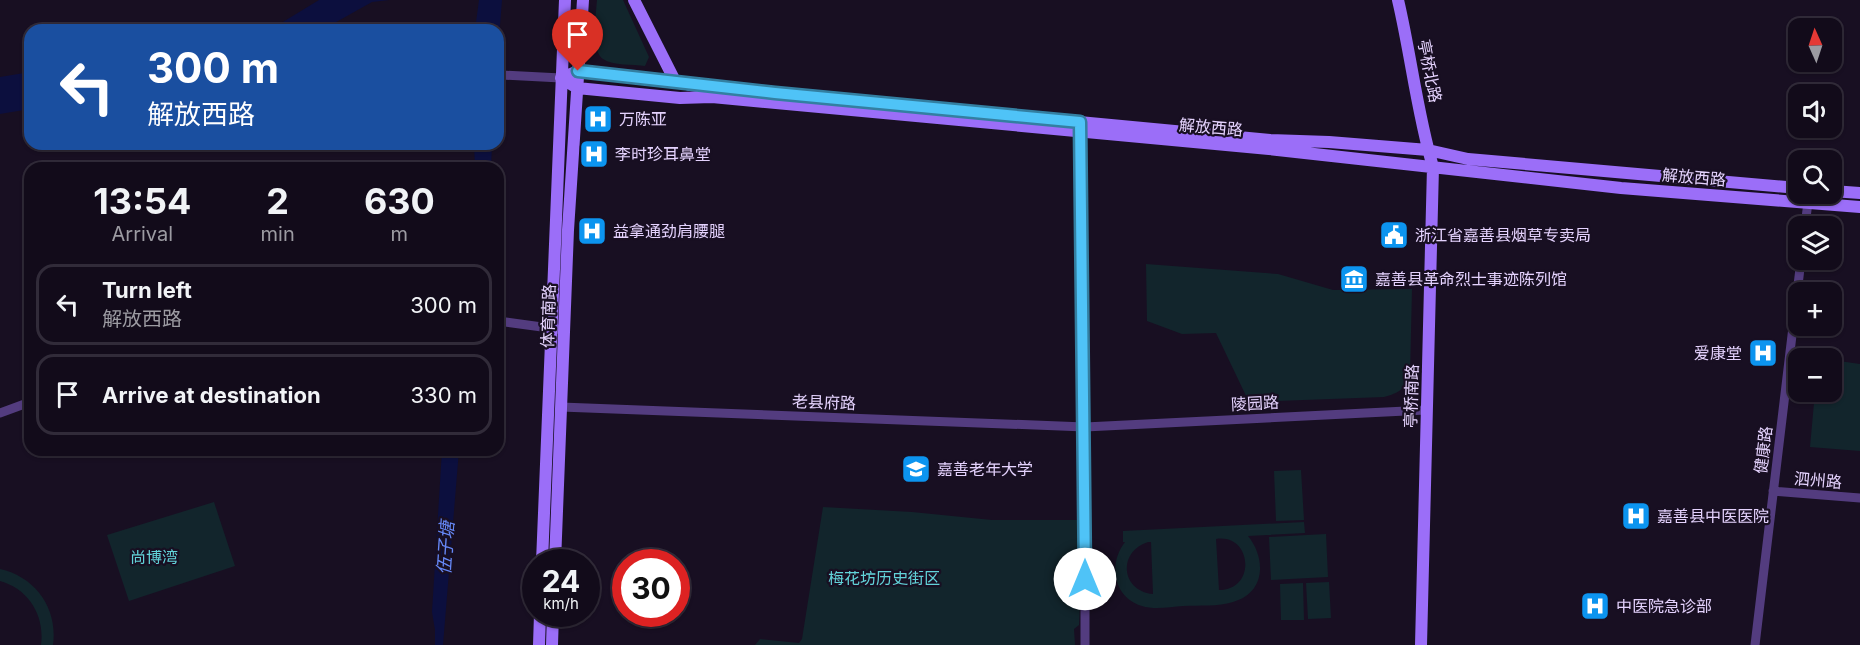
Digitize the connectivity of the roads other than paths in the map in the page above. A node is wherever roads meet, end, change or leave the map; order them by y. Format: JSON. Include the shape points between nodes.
{"nodes":[{"id":1,"x":566,"y":0,"type":"edge"},
{"id":2,"x":582,"y":0,"type":"edge"},
{"id":3,"x":634,"y":0,"type":"edge"},
{"id":4,"x":1398,"y":0,"type":"edge"},
{"id":5,"x":578,"y":71,"type":"junction"},
{"id":6,"x":504,"y":75,"type":"edge"},
{"id":7,"x":561,"y":78,"type":"junction"},
{"id":8,"x":675,"y":81,"type":"junction"},
{"id":9,"x":577,"y":88,"type":"junction"},
{"id":10,"x":1080,"y":126,"type":"junction"},
{"id":11,"x":1428,"y":150,"type":"junction"},
{"id":12,"x":1433,"y":167,"type":"junction"},
{"id":13,"x":1788,"y":187,"type":"edge"},
{"id":14,"x":1842,"y":192,"type":"edge"},
{"id":15,"x":1860,"y":193,"type":"edge"},
{"id":16,"x":1788,"y":197,"type":"edge"},
{"id":17,"x":1842,"y":204,"type":"edge"},
{"id":18,"x":1860,"y":207,"type":"edge"},
{"id":19,"x":1800,"y":270,"type":"edge"},
{"id":20,"x":504,"y":322,"type":"edge"},
{"id":21,"x":550,"y":328,"type":"junction"},
{"id":22,"x":564,"y":330,"type":"junction"},
{"id":23,"x":24,"y":404,"type":"edge"},
{"id":24,"x":561,"y":407,"type":"junction"},
{"id":25,"x":1426,"y":410,"type":"junction"},
{"id":26,"x":0,"y":413,"type":"edge"},
{"id":27,"x":1085,"y":427,"type":"junction"},
{"id":28,"x":1773,"y":491,"type":"junction"},
{"id":29,"x":1860,"y":498,"type":"edge"},
{"id":30,"x":542,"y":549,"type":"edge"},
{"id":31,"x":556,"y":549,"type":"edge"},
{"id":32,"x":540,"y":627,"type":"edge"},
{"id":33,"x":553,"y":627,"type":"edge"},
{"id":34,"x":539,"y":645,"type":"edge"},
{"id":35,"x":552,"y":645,"type":"edge"},
{"id":36,"x":1085,"y":645,"type":"edge"},
{"id":37,"x":1421,"y":645,"type":"edge"},
{"id":38,"x":1755,"y":645,"type":"edge"}],
"edges":[{"from":1,"to":7,"type":"main road","name":"体育南路"},
{"from":2,"to":5,"type":"main road","name":"体育南路"},
{"from":3,"to":8,"type":"main road"},
{"from":4,"to":11,"type":"main road","name":"亭桥北路"},
{"from":5,"to":7,"type":"main road","name":"解放西路"},
{"from":5,"to":8,"type":"main road","name":"解放西路"},
{"from":5,"to":9,"type":"main road","name":"体育南路"},
{"from":6,"to":7,"type":"street","name":"解放西路"},
{"from":7,"to":9,"type":"main road","name":"解放西路"},
{"from":7,"to":21,"type":"main road","name":"体育南路"},
{"from":8,"to":10,"type":"main road","name":"解放西路"},
{"from":9,"to":10,"type":"main road","name":"解放西路"},
{"from":9,"to":22,"type":"main road","name":"体育南路"},
{"from":10,"to":11,"type":"main road","name":"解放西路"},
{"from":10,"to":12,"type":"main road","name":"解放西路"},
{"from":10,"to":27,"type":"street"},
{"from":11,"to":12,"type":"main road","name":"亭桥南路"},
{"from":11,"to":13,"type":"main road","name":"解放西路","via":[[1468,159]]},
{"from":12,"to":16,"type":"main road","name":"解放西路","via":[[1621,188]]},
{"from":12,"to":25,"type":"main road","name":"亭桥南路"},
{"from":14,"to":15,"type":"main road"},
{"from":17,"to":18,"type":"main road","name":"解放西路"},
{"from":19,"to":28,"type":"street","name":"健康路"},
{"from":20,"to":21,"type":"street"},
{"from":21,"to":22,"type":"street"},
{"from":21,"to":30,"type":"main road","name":"体育南路"},
{"from":22,"to":24,"type":"main road","name":"体育南路"},
{"from":23,"to":26,"type":"street"},
{"from":24,"to":27,"type":"street","name":"老县府路"},
{"from":24,"to":31,"type":"main road","name":"体育南路"},
{"from":25,"to":27,"type":"street","name":"陵园路"},
{"from":25,"to":37,"type":"main road","name":"亭桥南路"},
{"from":27,"to":36,"type":"street"},
{"from":28,"to":29,"type":"street","name":"泗州路"},
{"from":28,"to":38,"type":"street","name":"健康路"},
{"from":32,"to":34,"type":"main road"},
{"from":33,"to":35,"type":"main road"}]}
